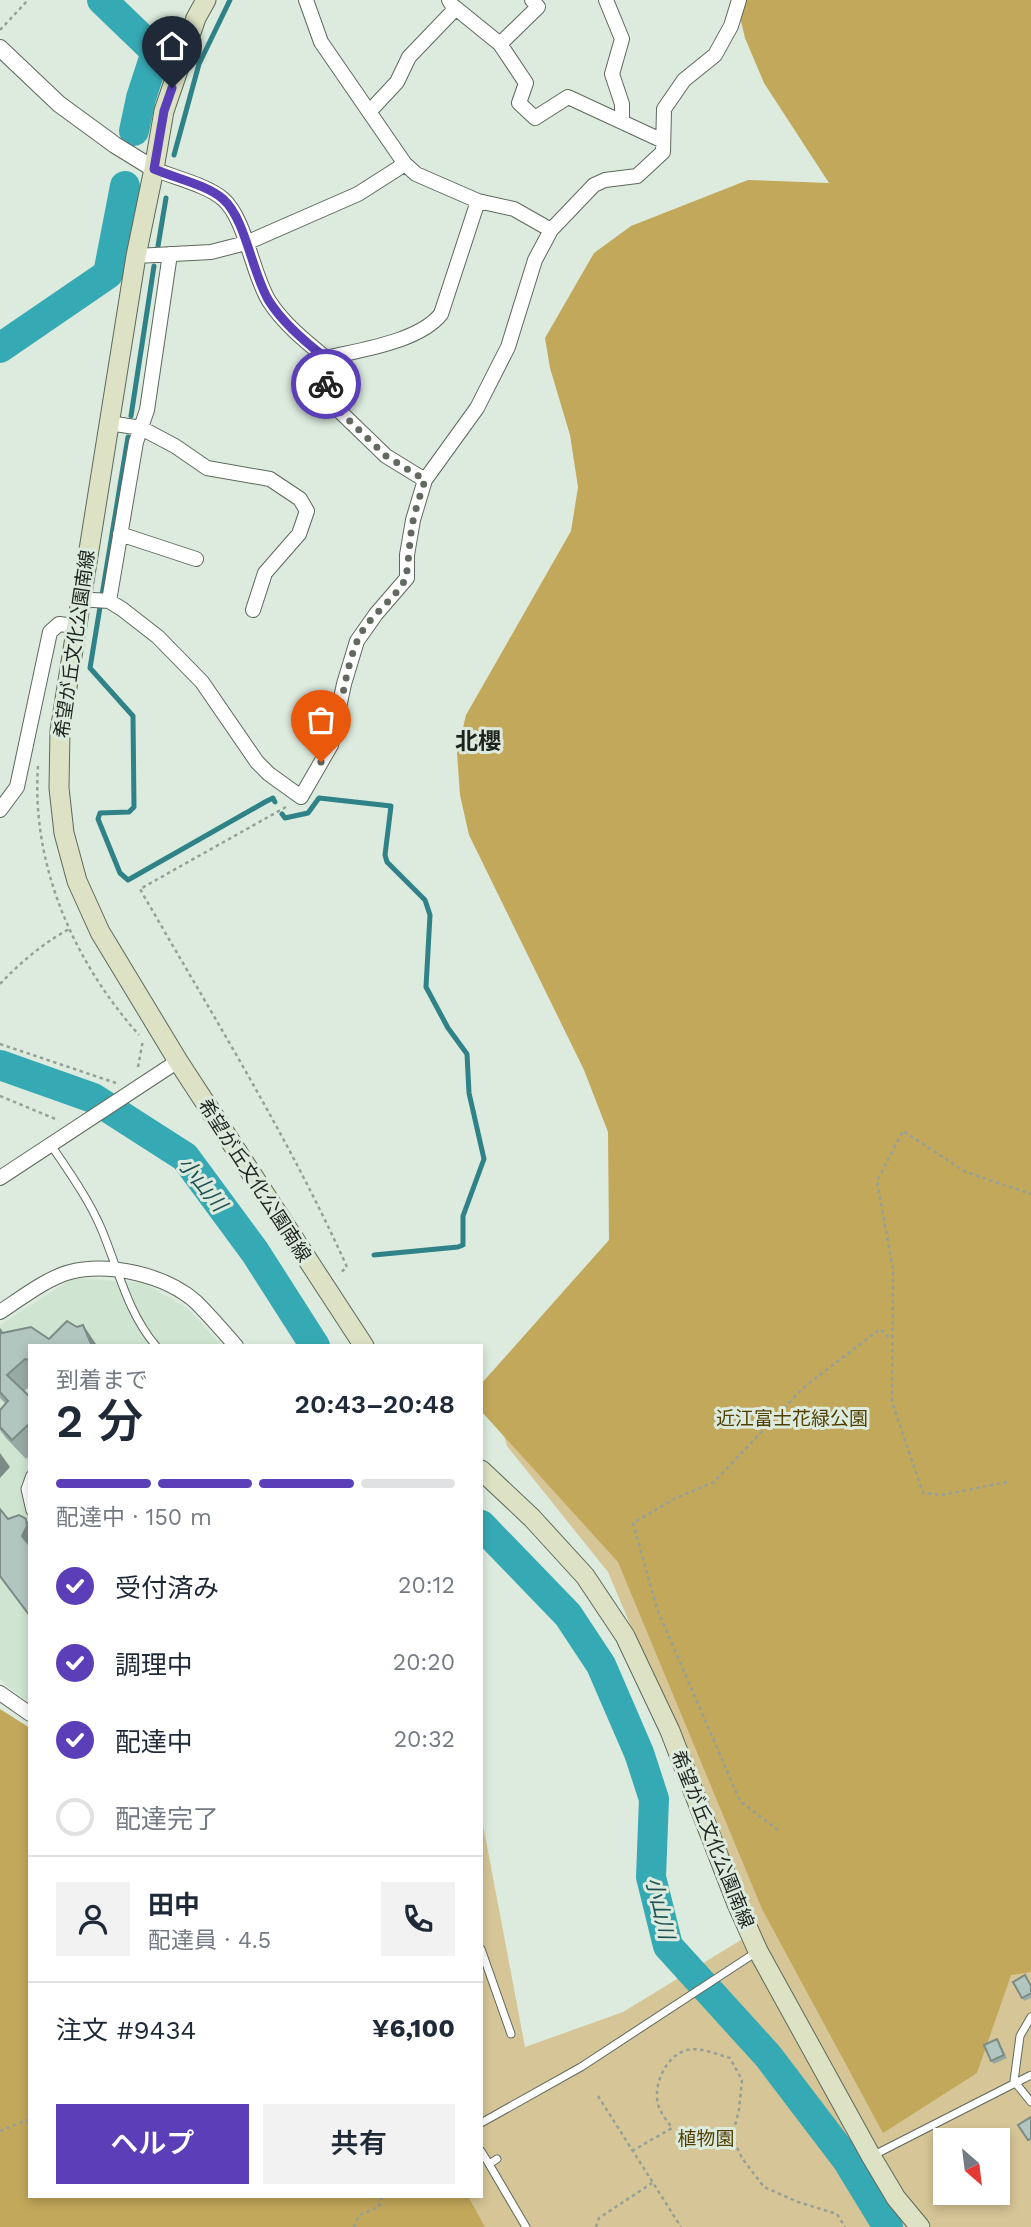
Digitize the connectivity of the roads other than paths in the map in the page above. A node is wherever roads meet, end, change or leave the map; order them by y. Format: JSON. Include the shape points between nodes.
{"nodes":[{"id":1,"x":206,"y":0,"type":"edge"},
{"id":2,"x":306,"y":0,"type":"edge"},
{"id":3,"x":532,"y":0,"type":"edge"},
{"id":4,"x":606,"y":0,"type":"edge"},
{"id":5,"x":739,"y":0,"type":"edge"},
{"id":6,"x":453,"y":4,"type":"edge"},
{"id":7,"x":500,"y":44,"type":"junction"},
{"id":8,"x":0,"y":48,"type":"edge"},
{"id":9,"x":370,"y":111,"type":"junction"},
{"id":10,"x":622,"y":122,"type":"junction"},
{"id":11,"x":663,"y":141,"type":"junction"},
{"id":12,"x":405,"y":164,"type":"junction"},
{"id":13,"x":154,"y":169,"type":"junction"},
{"id":14,"x":478,"y":201,"type":"junction"},
{"id":15,"x":551,"y":230,"type":"junction"},
{"id":16,"x":246,"y":243,"type":"junction"},
{"id":17,"x":170,"y":254,"type":"junction"},
{"id":18,"x":136,"y":256,"type":"junction"},
{"id":19,"x":326,"y":358,"type":"junction"},
{"id":20,"x":108,"y":423,"type":"junction"},
{"id":21,"x":141,"y":428,"type":"junction"},
{"id":22,"x":425,"y":480,"type":"junction"},
{"id":23,"x":120,"y":534,"type":"junction"},
{"id":24,"x":196,"y":559,"type":"dead end"},
{"id":25,"x":79,"y":599,"type":"junction"},
{"id":26,"x":109,"y":601,"type":"junction"},
{"id":27,"x":253,"y":611,"type":"dead end"},
{"id":28,"x":75,"y":626,"type":"junction"},
{"id":29,"x":0,"y":810,"type":"edge"},
{"id":30,"x":178,"y":1061,"type":"junction"},
{"id":31,"x":51,"y":1145,"type":"junction"},
{"id":32,"x":0,"y":1178,"type":"edge"},
{"id":33,"x":116,"y":1268,"type":"junction"},
{"id":34,"x":0,"y":1312,"type":"edge"},
{"id":35,"x":155,"y":1344,"type":"edge"},
{"id":36,"x":234,"y":1344,"type":"edge"},
{"id":37,"x":362,"y":1344,"type":"edge"},
{"id":38,"x":483,"y":1472,"type":"edge"},
{"id":39,"x":28,"y":1481,"type":"edge"},
{"id":40,"x":28,"y":1502,"type":"edge"},
{"id":41,"x":0,"y":1693,"type":"edge"},
{"id":42,"x":28,"y":1713,"type":"edge"},
{"id":43,"x":758,"y":1951,"type":"junction"},
{"id":44,"x":483,"y":1955,"type":"edge"},
{"id":45,"x":1031,"y":2017,"type":"edge"},
{"id":46,"x":511,"y":2034,"type":"dead end"},
{"id":47,"x":1031,"y":2074,"type":"edge"},
{"id":48,"x":1014,"y":2081,"type":"junction"},
{"id":49,"x":1031,"y":2102,"type":"edge"},
{"id":50,"x":483,"y":2122,"type":"edge"},
{"id":51,"x":483,"y":2154,"type":"edge"},
{"id":52,"x":871,"y":2156,"type":"junction"},
{"id":53,"x":497,"y":2159,"type":"dead end"},
{"id":54,"x":489,"y":2164,"type":"junction"},
{"id":55,"x":526,"y":2227,"type":"edge"},
{"id":56,"x":920,"y":2227,"type":"edge"}],
"edges":[{"from":1,"to":13,"type":"main road","name":"希望が丘文化公園南線","via":[[164,111]]},
{"from":2,"to":9,"type":"street","via":[[321,42]]},
{"from":3,"to":7,"type":"street","via":[[538,7]]},
{"from":4,"to":10,"type":"street","via":[[622,39],[612,74],[622,104]]},
{"from":5,"to":11,"type":"street","via":[[715,55],[684,80],[664,109]]},
{"from":6,"to":7,"type":"street"},
{"from":6,"to":9,"type":"street","via":[[409,57],[397,82]]},
{"from":7,"to":10,"type":"street","via":[[526,83],[519,103],[535,118],[568,97]]},
{"from":8,"to":13,"type":"street","via":[[59,104]]},
{"from":9,"to":12,"type":"street"},
{"from":10,"to":11,"type":"street"},
{"from":11,"to":15,"type":"street","via":[[663,152],[637,176],[594,185]]},
{"from":12,"to":14,"type":"street","via":[[416,174]]},
{"from":12,"to":16,"type":"street","via":[[358,194]]},
{"from":13,"to":16,"type":"street","via":[[226,200]]},
{"from":13,"to":18,"type":"main road","name":"希望が丘文化公園南線"},
{"from":14,"to":15,"type":"street","via":[[514,209]]},
{"from":14,"to":19,"type":"street","via":[[434,324],[389,343]]},
{"from":15,"to":22,"type":"street","via":[[535,260],[508,347],[477,408]]},
{"from":16,"to":17,"type":"street","via":[[211,252]]},
{"from":16,"to":19,"type":"street","via":[[269,300],[293,330]]},
{"from":17,"to":18,"type":"street"},
{"from":17,"to":21,"type":"street"},
{"from":18,"to":20,"type":"main road","name":"希望が丘文化公園南線"},
{"from":19,"to":22,"type":"street","via":[[326,398],[386,456]]},
{"from":20,"to":21,"type":"street"},
{"from":20,"to":25,"type":"main road","name":"希望が丘文化公園南線"},
{"from":21,"to":23,"type":"street"},
{"from":21,"to":27,"type":"street","via":[[207,468],[270,479],[300,499],[307,511],[299,534],[265,573]]},
{"from":22,"to":26,"type":"street","via":[[413,520],[407,578],[357,641],[331,745],[300,797],[257,762],[202,682],[179,657]]},
{"from":23,"to":24,"type":"street"},
{"from":23,"to":26,"type":"street"},
{"from":25,"to":26,"type":"street"},
{"from":25,"to":28,"type":"main road","name":"希望が丘文化公園南線"},
{"from":28,"to":29,"type":"street","via":[[59,624],[50,632],[17,787]]},
{"from":28,"to":30,"type":"main road","name":"希望が丘文化公園南線","via":[[60,731],[64,833],[100,932]]},
{"from":30,"to":31,"type":"street"},
{"from":30,"to":37,"type":"main road","name":"希望が丘文化公園南線"},
{"from":31,"to":32,"type":"street"},
{"from":31,"to":33,"type":"lane","via":[[86,1197]]},
{"from":33,"to":34,"type":"street","via":[[69,1272]]},
{"from":33,"to":35,"type":"lane"},
{"from":33,"to":36,"type":"street","via":[[156,1279],[194,1300]]},
{"from":38,"to":43,"type":"main road","name":"希望が丘文化公園南線","via":[[585,1576],[625,1636],[670,1731]]},
{"from":39,"to":40,"type":"lane"},
{"from":41,"to":42,"type":"street"},
{"from":43,"to":50,"type":"lane","via":[[581,2067]]},
{"from":43,"to":52,"type":"main road","name":"希望が丘文化公園南線"},
{"from":44,"to":46,"type":"lane"},
{"from":45,"to":48,"type":"lane","via":[[1020,2036]]},
{"from":47,"to":48,"type":"lane"},
{"from":48,"to":49,"type":"lane"},
{"from":48,"to":52,"type":"lane"},
{"from":51,"to":54,"type":"lane"},
{"from":52,"to":56,"type":"main road","name":"希望が丘文化公園南線"},
{"from":53,"to":54,"type":"lane"},
{"from":54,"to":55,"type":"lane"}]}
